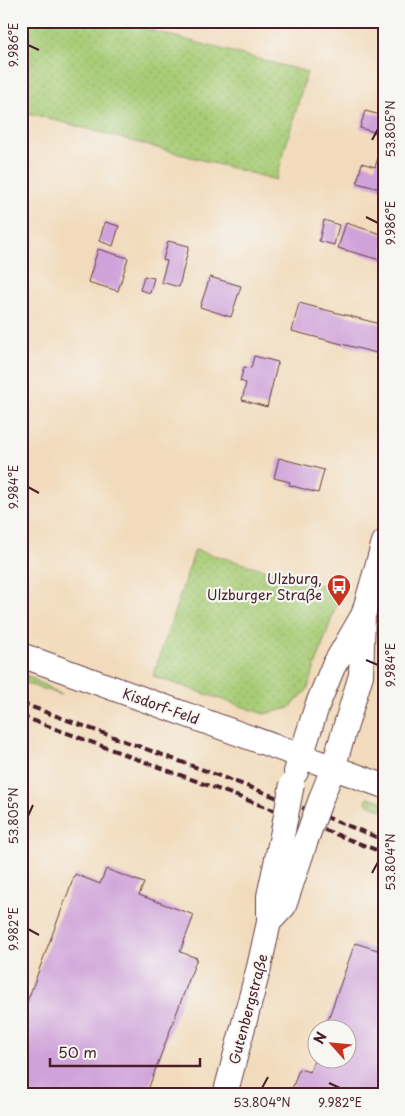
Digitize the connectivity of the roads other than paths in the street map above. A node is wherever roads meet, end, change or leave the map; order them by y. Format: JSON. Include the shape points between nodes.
{"nodes":[{"id":1,"x":384,"y":542,"type":"edge"},
{"id":2,"x":363,"y":616,"type":"junction"},
{"id":3,"x":21,"y":655,"type":"edge"},
{"id":4,"x":301,"y":757,"type":"junction"},
{"id":5,"x":333,"y":768,"type":"junction"},
{"id":6,"x":384,"y":786,"type":"edge"},
{"id":7,"x":269,"y":922,"type":"junction"},
{"id":8,"x":225,"y":1095,"type":"edge"}],
"edges":[{"from":1,"to":2,"type":"main road"},
{"from":2,"to":4,"type":"main road","name":"Gutenbergstraße","via":[[333,667]]},
{"from":2,"to":5,"type":"main road","name":"Gutenbergstraße","via":[[361,675]]},
{"from":3,"to":4,"type":"main road","name":"Kisdorf-Feld"},
{"from":4,"to":5,"type":"main road","name":"Kisdorf-Feld"},
{"from":4,"to":7,"type":"main road","name":"Gutenbergstraße","bridge":true,"via":[[292,784],[269,896]]},
{"from":5,"to":6,"type":"main road","name":"Kisdorf-Feld"},
{"from":5,"to":7,"type":"main road","name":"Gutenbergstraße","bridge":true,"via":[[284,906]]},
{"from":7,"to":8,"type":"main road","name":"Gutenbergstraße"}]}
